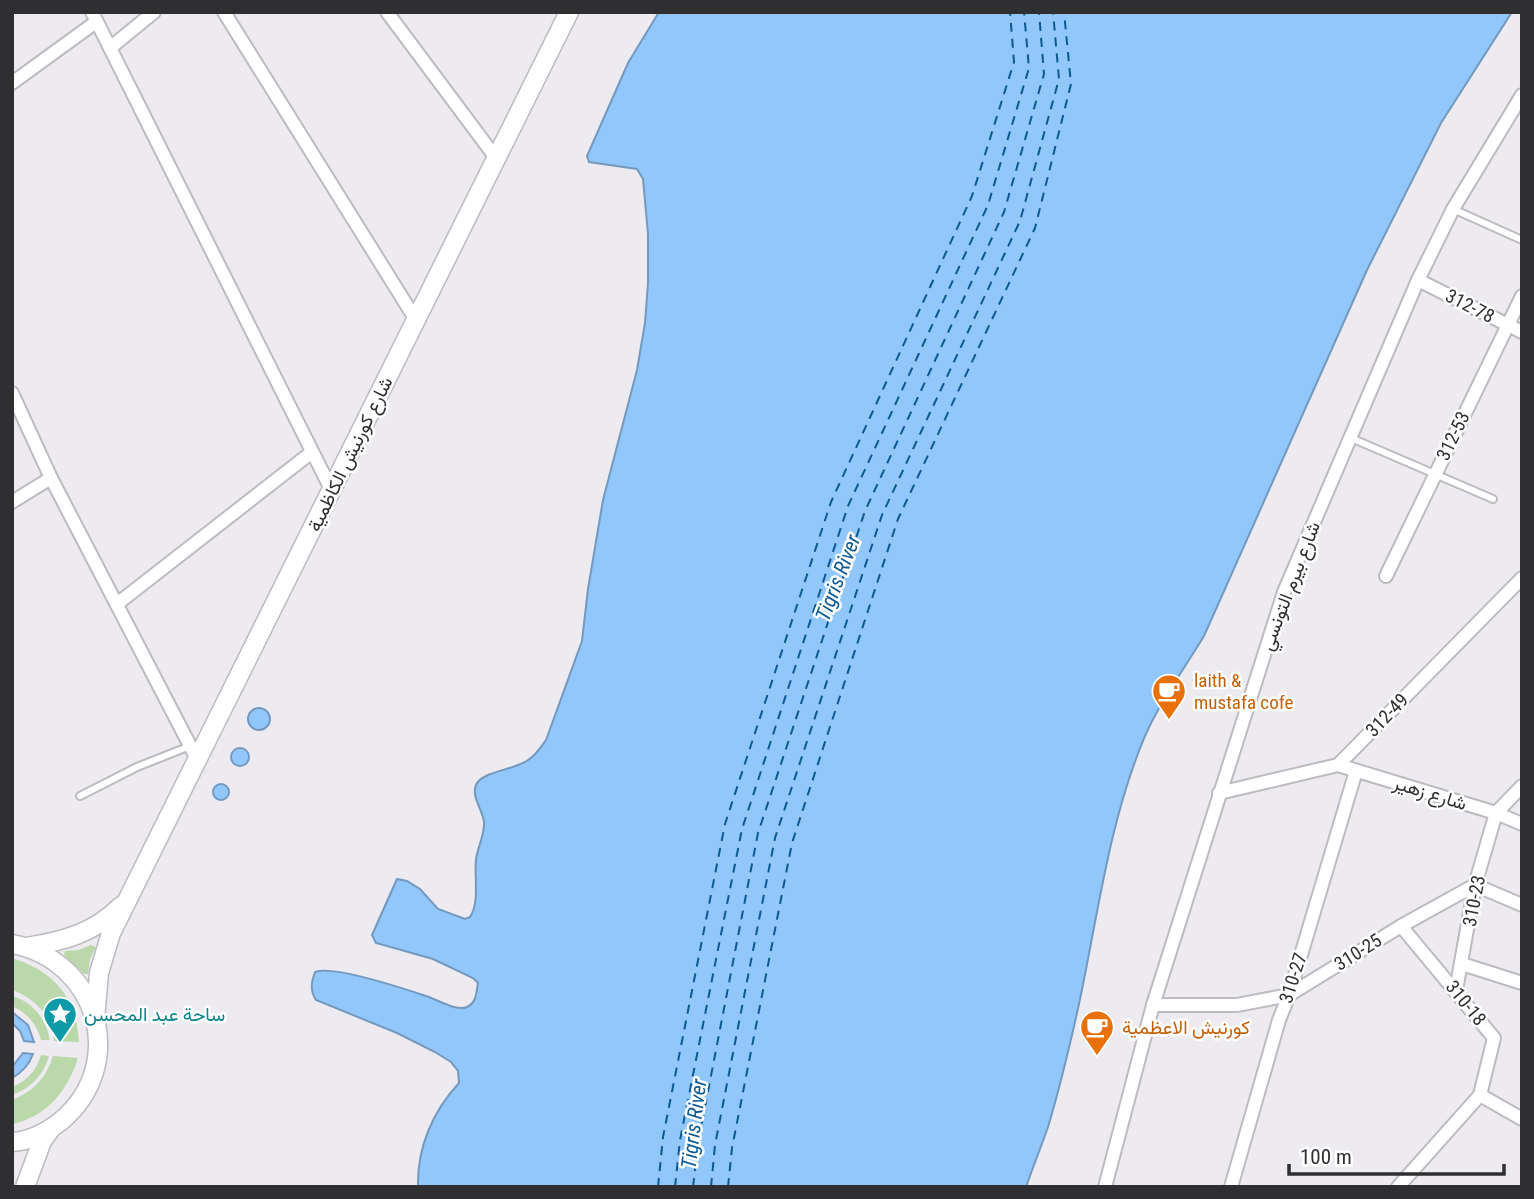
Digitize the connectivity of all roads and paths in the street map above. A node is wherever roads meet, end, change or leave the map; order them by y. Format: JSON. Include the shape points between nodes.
{"nodes":[{"id":1,"x":154,"y":12,"type":"edge"},
{"id":2,"x":224,"y":12,"type":"edge"},
{"id":3,"x":387,"y":12,"type":"edge"},
{"id":4,"x":569,"y":12,"type":"edge"},
{"id":5,"x":94,"y":17,"type":"edge"},
{"id":6,"x":110,"y":48,"type":"junction"},
{"id":7,"x":12,"y":83,"type":"edge"},
{"id":8,"x":1520,"y":101,"type":"edge"},
{"id":9,"x":496,"y":158,"type":"junction"},
{"id":10,"x":1453,"y":209,"type":"junction"},
{"id":11,"x":1522,"y":240,"type":"edge"},
{"id":12,"x":1418,"y":280,"type":"junction"},
{"id":13,"x":1522,"y":296,"type":"edge"},
{"id":14,"x":416,"y":320,"type":"junction"},
{"id":15,"x":1507,"y":325,"type":"junction"},
{"id":16,"x":1522,"y":332,"type":"edge"},
{"id":17,"x":12,"y":393,"type":"edge"},
{"id":18,"x":1351,"y":438,"type":"junction"},
{"id":19,"x":312,"y":452,"type":"junction"},
{"id":20,"x":1435,"y":474,"type":"junction"},
{"id":21,"x":51,"y":478,"type":"junction"},
{"id":22,"x":331,"y":491,"type":"junction"},
{"id":23,"x":1493,"y":499,"type":"dead end"},
{"id":24,"x":12,"y":502,"type":"edge"},
{"id":25,"x":1386,"y":576,"type":"dead end"},
{"id":26,"x":1522,"y":578,"type":"edge"},
{"id":27,"x":117,"y":604,"type":"junction"},
{"id":28,"x":194,"y":754,"type":"junction"},
{"id":29,"x":1338,"y":765,"type":"junction"},
{"id":30,"x":1356,"y":771,"type":"junction"},
{"id":31,"x":1522,"y":786,"type":"edge"},
{"id":32,"x":1219,"y":793,"type":"junction"},
{"id":33,"x":80,"y":796,"type":"dead end"},
{"id":34,"x":1496,"y":813,"type":"junction"},
{"id":35,"x":1522,"y":824,"type":"edge"},
{"id":36,"x":1475,"y":885,"type":"junction"},
{"id":37,"x":131,"y":896,"type":"junction"},
{"id":38,"x":1522,"y":905,"type":"edge"},
{"id":39,"x":1401,"y":926,"type":"junction"},
{"id":40,"x":20,"y":946,"type":"edge"},
{"id":41,"x":1462,"y":964,"type":"junction"},
{"id":42,"x":1522,"y":984,"type":"edge"},
{"id":43,"x":1456,"y":990,"type":"junction"},
{"id":44,"x":1289,"y":995,"type":"junction"},
{"id":45,"x":1153,"y":1004,"type":"junction"},
{"id":46,"x":95,"y":1019,"type":"junction"},
{"id":47,"x":1480,"y":1095,"type":"junction"},
{"id":48,"x":1522,"y":1119,"type":"edge"},
{"id":49,"x":50,"y":1130,"type":"junction"},
{"id":50,"x":12,"y":1142,"type":"edge"},
{"id":51,"x":25,"y":1187,"type":"edge"},
{"id":52,"x":1105,"y":1187,"type":"edge"},
{"id":53,"x":1231,"y":1187,"type":"edge"},
{"id":54,"x":1398,"y":1187,"type":"edge"}],
"edges":[{"from":1,"to":6,"type":"street"},
{"from":2,"to":14,"type":"street"},
{"from":3,"to":9,"type":"street"},
{"from":4,"to":9,"type":"street","name":"شارع كورنيش الكاظمية"},
{"from":5,"to":6,"type":"street"},
{"from":5,"to":7,"type":"street"},
{"from":6,"to":19,"type":"street"},
{"from":8,"to":10,"type":"street","name":"شارع بيرم التونسي"},
{"from":9,"to":14,"type":"street","name":"شارع كورنيش الكاظمية"},
{"from":10,"to":11,"type":"lane"},
{"from":10,"to":12,"type":"street","name":"شارع بيرم التونسي"},
{"from":12,"to":15,"type":"street","name":"312-78"},
{"from":12,"to":18,"type":"street","name":"شارع بيرم التونسي"},
{"from":13,"to":15,"type":"street","name":"312-53"},
{"from":14,"to":22,"type":"street","name":"شارع كورنيش الكاظمية"},
{"from":15,"to":16,"type":"street","name":"312-78"},
{"from":15,"to":20,"type":"street","name":"312-53"},
{"from":17,"to":21,"type":"street"},
{"from":18,"to":20,"type":"lane"},
{"from":18,"to":32,"type":"street","name":"شارع بيرم التونسي","via":[[1284,592]]},
{"from":19,"to":22,"type":"street"},
{"from":19,"to":27,"type":"street"},
{"from":20,"to":23,"type":"lane"},
{"from":20,"to":25,"type":"street","name":"312-53"},
{"from":21,"to":24,"type":"street"},
{"from":21,"to":27,"type":"street"},
{"from":22,"to":28,"type":"street","name":"شارع كورنيش الكاظمية"},
{"from":26,"to":29,"type":"street","name":"312-49"},
{"from":27,"to":28,"type":"street"},
{"from":28,"to":33,"type":"lane","via":[[155,759]]},
{"from":28,"to":37,"type":"street","name":"شارع كورنيش الكاظمية"},
{"from":29,"to":30,"type":"street","name":"شارع زهير"},
{"from":29,"to":32,"type":"street"},
{"from":30,"to":34,"type":"street","name":"شارع زهير"},
{"from":30,"to":44,"type":"street","name":"310-27"},
{"from":31,"to":34,"type":"street"},
{"from":32,"to":45,"type":"street","name":"شارع بيرم التونسي"},
{"from":34,"to":35,"type":"street","name":"شارع زهير"},
{"from":34,"to":36,"type":"street","name":"310-23"},
{"from":36,"to":38,"type":"street"},
{"from":36,"to":39,"type":"street","name":"310-25"},
{"from":36,"to":41,"type":"street","name":"310-23"},
{"from":37,"to":40,"type":"street","name":"شارع كورنيش الكاظمية","via":[[89,931],[63,942]]},
{"from":37,"to":46,"type":"street","name":"شارع كورنيش الكاظمية","via":[[111,933],[99,973]]},
{"from":39,"to":43,"type":"street","name":"310-18"},
{"from":39,"to":44,"type":"street","name":"310-25"},
{"from":40,"to":46,"type":"street","via":[[51,958],[70,974]]},
{"from":41,"to":42,"type":"street"},
{"from":41,"to":43,"type":"street","name":"310-23"},
{"from":43,"to":47,"type":"street","name":"310-18","via":[[1494,1038]]},
{"from":44,"to":45,"type":"street","name":"310-25","via":[[1237,1005]]},
{"from":44,"to":53,"type":"street","name":"310-27"},
{"from":45,"to":52,"type":"street","name":"شارع بيرم التونسي"},
{"from":46,"to":49,"type":"street","via":[[98,1057],[89,1086],[73,1111]]},
{"from":47,"to":48,"type":"street"},
{"from":47,"to":54,"type":"street","name":"310-18"},
{"from":49,"to":50,"type":"street"},
{"from":49,"to":51,"type":"street"}]}
